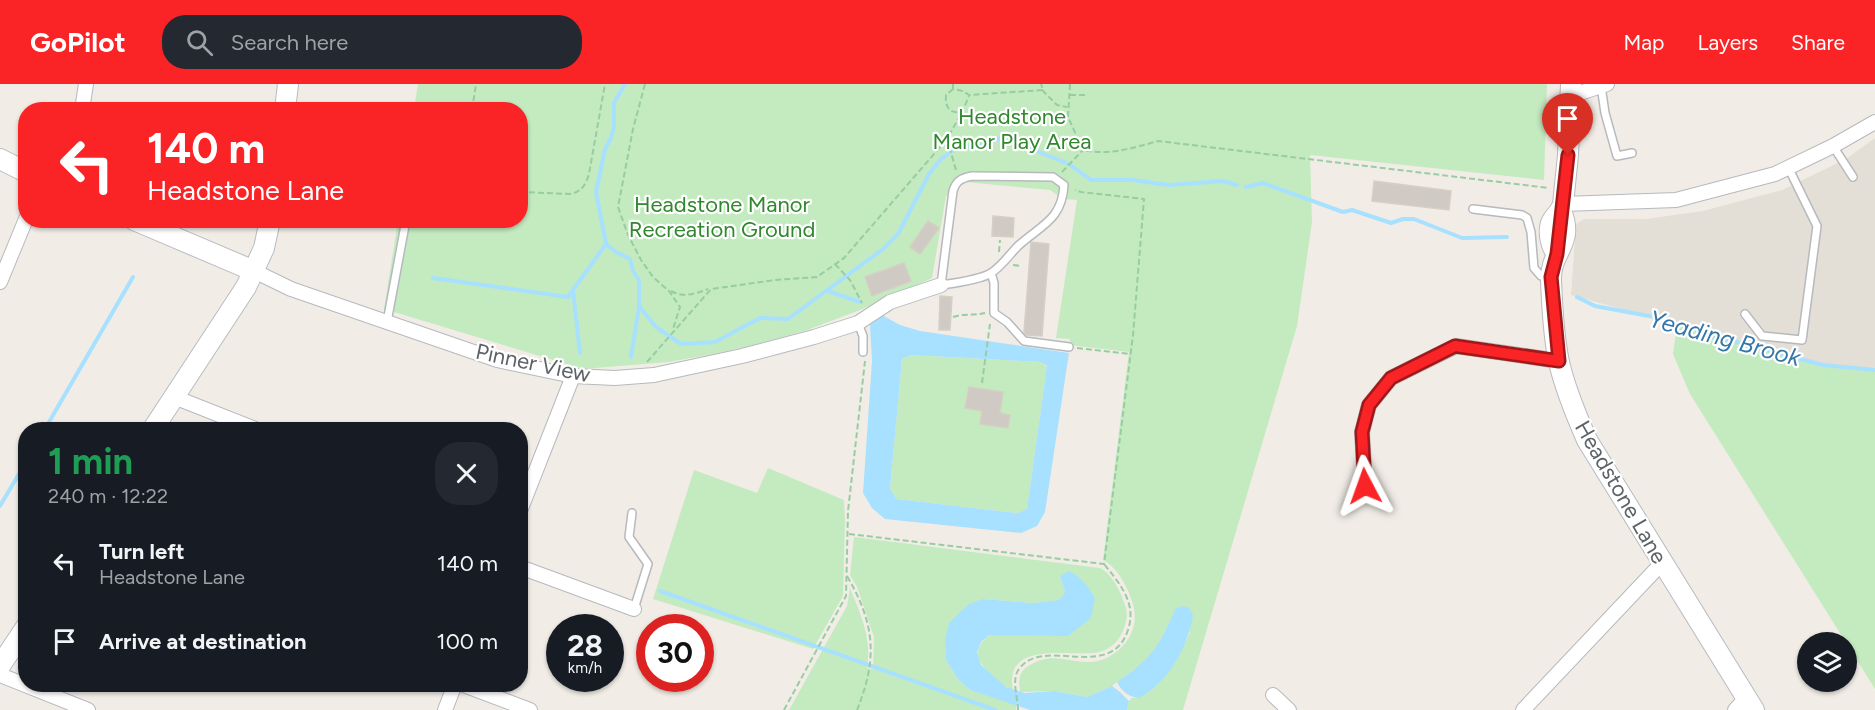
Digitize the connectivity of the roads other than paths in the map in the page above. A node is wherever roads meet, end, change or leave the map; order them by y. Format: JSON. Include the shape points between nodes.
{"nodes":[{"id":1,"x":86,"y":84,"type":"edge"},
{"id":2,"x":288,"y":84,"type":"edge"},
{"id":3,"x":1604,"y":85,"type":"edge"},
{"id":4,"x":1571,"y":90,"type":"edge"},
{"id":5,"x":83,"y":102,"type":"edge"},
{"id":6,"x":286,"y":102,"type":"edge"},
{"id":7,"x":1875,"y":122,"type":"edge"},
{"id":8,"x":1833,"y":146,"type":"junction"},
{"id":9,"x":1632,"y":153,"type":"dead end"},
{"id":10,"x":0,"y":159,"type":"edge"},
{"id":11,"x":1788,"y":167,"type":"junction"},
{"id":12,"x":18,"y":168,"type":"edge"},
{"id":13,"x":1853,"y":177,"type":"dead end"},
{"id":14,"x":1563,"y":201,"type":"junction"},
{"id":15,"x":1473,"y":209,"type":"dead end"},
{"id":16,"x":22,"y":228,"type":"edge"},
{"id":17,"x":153,"y":228,"type":"edge"},
{"id":18,"x":268,"y":228,"type":"edge"},
{"id":19,"x":405,"y":228,"type":"edge"},
{"id":20,"x":254,"y":271,"type":"junction"},
{"id":21,"x":991,"y":273,"type":"junction"},
{"id":22,"x":1551,"y":277,"type":"junction"},
{"id":23,"x":0,"y":282,"type":"edge"},
{"id":24,"x":941,"y":285,"type":"junction"},
{"id":25,"x":1745,"y":314,"type":"dead end"},
{"id":26,"x":862,"y":320,"type":"junction"},
{"id":27,"x":387,"y":322,"type":"junction"},
{"id":28,"x":1069,"y":347,"type":"road end"},
{"id":29,"x":863,"y":352,"type":"road end"},
{"id":30,"x":1559,"y":361,"type":"junction"},
{"id":31,"x":573,"y":376,"type":"junction"},
{"id":32,"x":174,"y":397,"type":"junction"},
{"id":33,"x":158,"y":422,"type":"edge"},
{"id":34,"x":237,"y":422,"type":"edge"},
{"id":35,"x":1365,"y":486,"type":"dead end"},
{"id":36,"x":528,"y":491,"type":"edge"},
{"id":37,"x":632,"y":513,"type":"dead end"},
{"id":38,"x":1662,"y":563,"type":"junction"},
{"id":39,"x":528,"y":570,"type":"edge"},
{"id":40,"x":634,"y":609,"type":"joint"},
{"id":41,"x":18,"y":639,"type":"edge"},
{"id":42,"x":0,"y":666,"type":"edge"},
{"id":43,"x":0,"y":675,"type":"edge"},
{"id":44,"x":18,"y":682,"type":"edge"},
{"id":45,"x":43,"y":692,"type":"edge"},
{"id":46,"x":452,"y":692,"type":"edge"},
{"id":47,"x":483,"y":692,"type":"edge"},
{"id":48,"x":1273,"y":695,"type":"dead end"},
{"id":49,"x":1745,"y":706,"type":"edge"},
{"id":50,"x":88,"y":710,"type":"edge"},
{"id":51,"x":445,"y":710,"type":"edge"},
{"id":52,"x":531,"y":710,"type":"edge"},
{"id":53,"x":1289,"y":710,"type":"edge"},
{"id":54,"x":1523,"y":710,"type":"edge"}],
"edges":[{"from":1,"to":5,"type":"street"},
{"from":2,"to":6,"type":"street"},
{"from":3,"to":4,"type":"street"},
{"from":3,"to":9,"type":"lane","via":[[1605,113],[1617,156]]},
{"from":4,"to":14,"type":"street","name":"Headstone Lane"},
{"from":7,"to":8,"type":"street"},
{"from":8,"to":11,"type":"street"},
{"from":8,"to":13,"type":"lane"},
{"from":10,"to":12,"type":"street"},
{"from":11,"to":14,"type":"street","via":[[1677,201]]},
{"from":11,"to":25,"type":"lane","via":[[1817,226],[1802,340],[1762,336]]},
{"from":14,"to":22,"type":"street","name":"Headstone Lane","via":[[1551,222],[1550,240],[1557,254]]},
{"from":15,"to":22,"type":"lane","via":[[1527,218],[1534,268],[1541,276]]},
{"from":16,"to":23,"type":"street"},
{"from":17,"to":20,"type":"street","name":"Pinner View"},
{"from":18,"to":20,"type":"street"},
{"from":19,"to":27,"type":"lane"},
{"from":20,"to":27,"type":"street","name":"Pinner View","via":[[291,289]]},
{"from":20,"to":32,"type":"street"},
{"from":21,"to":24,"type":"lane"},
{"from":21,"to":24,"type":"lane","via":[[1056,212],[1063,199],[1064,185],[1053,177],[972,176],[955,183]]},
{"from":21,"to":28,"type":"lane","via":[[994,313],[1024,341]]},
{"from":22,"to":30,"type":"street","name":"Headstone Lane"},
{"from":24,"to":26,"type":"street","name":"Pinner View","via":[[890,302]]},
{"from":26,"to":29,"type":"lane"},
{"from":26,"to":31,"type":"street","name":"Pinner View","via":[[742,357],[654,375]]},
{"from":27,"to":31,"type":"street","name":"Pinner View","via":[[497,360]]},
{"from":30,"to":35,"type":"street","via":[[1455,346],[1391,378],[1369,405],[1362,432]]},
{"from":30,"to":38,"type":"street","name":"Headstone Lane","via":[[1587,440]]},
{"from":31,"to":36,"type":"street"},
{"from":32,"to":33,"type":"street"},
{"from":32,"to":34,"type":"street"},
{"from":37,"to":40,"type":"lane","via":[[629,537],[648,564]]},
{"from":38,"to":49,"type":"street","name":"Headstone Lane"},
{"from":38,"to":54,"type":"street"},
{"from":39,"to":40,"type":"street"},
{"from":41,"to":42,"type":"street"},
{"from":43,"to":44,"type":"street"},
{"from":45,"to":50,"type":"street"},
{"from":46,"to":51,"type":"street"},
{"from":47,"to":52,"type":"street"},
{"from":48,"to":53,"type":"street"}]}
